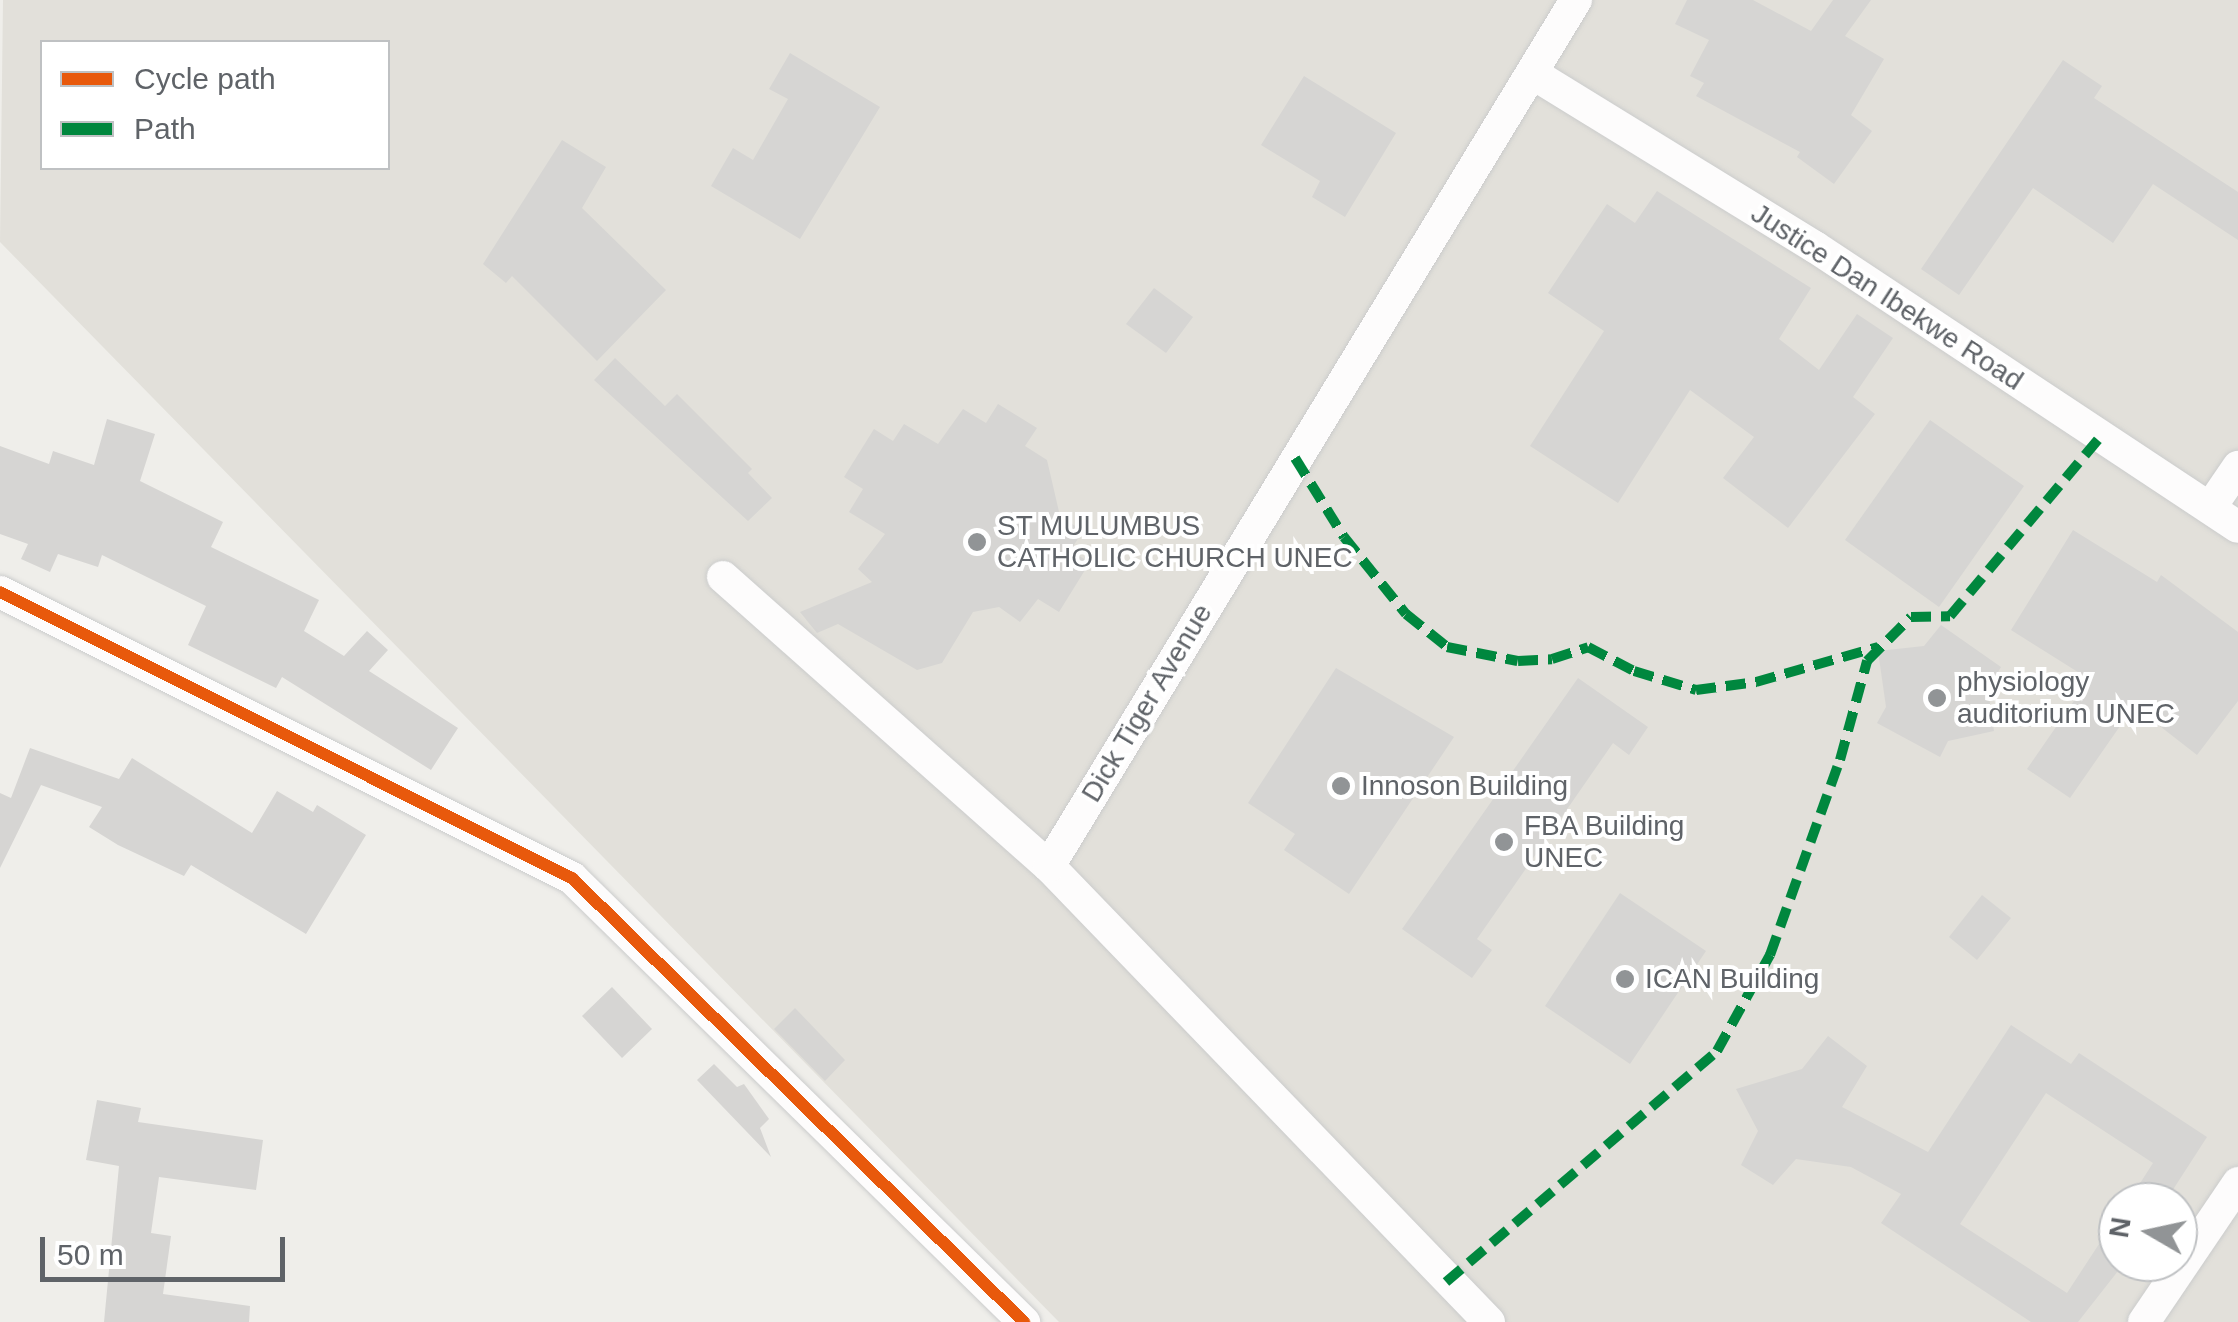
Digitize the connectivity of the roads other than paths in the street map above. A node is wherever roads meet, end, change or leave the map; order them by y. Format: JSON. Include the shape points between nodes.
{"nodes":[{"id":1,"x":1576,"y":0,"type":"edge"},
{"id":2,"x":1532,"y":72,"type":"junction"},
{"id":3,"x":2238,"y":467,"type":"edge"},
{"id":4,"x":2210,"y":508,"type":"junction"},
{"id":5,"x":2238,"y":527,"type":"edge"},
{"id":6,"x":724,"y":577,"type":"dead end"},
{"id":7,"x":0,"y":592,"type":"edge"},
{"id":8,"x":1049,"y":866,"type":"junction"},
{"id":9,"x":2238,"y":1183,"type":"edge"},
{"id":10,"x":1024,"y":1322,"type":"edge"},
{"id":11,"x":1489,"y":1322,"type":"edge"},
{"id":12,"x":2144,"y":1322,"type":"edge"}],
"edges":[{"from":1,"to":2,"type":"street","name":"Dick Tiger Avenue"},
{"from":2,"to":4,"type":"street","name":"Justice Dan Ibekwe Road","via":[[1815,247]]},
{"from":2,"to":8,"type":"street","name":"Dick Tiger Avenue"},
{"from":3,"to":4,"type":"street"},
{"from":4,"to":5,"type":"street","name":"Justice Dan Ibekwe Road"},
{"from":6,"to":8,"type":"street"},
{"from":7,"to":10,"type":"street","via":[[572,878]]},
{"from":8,"to":11,"type":"street"},
{"from":9,"to":12,"type":"street"}]}
